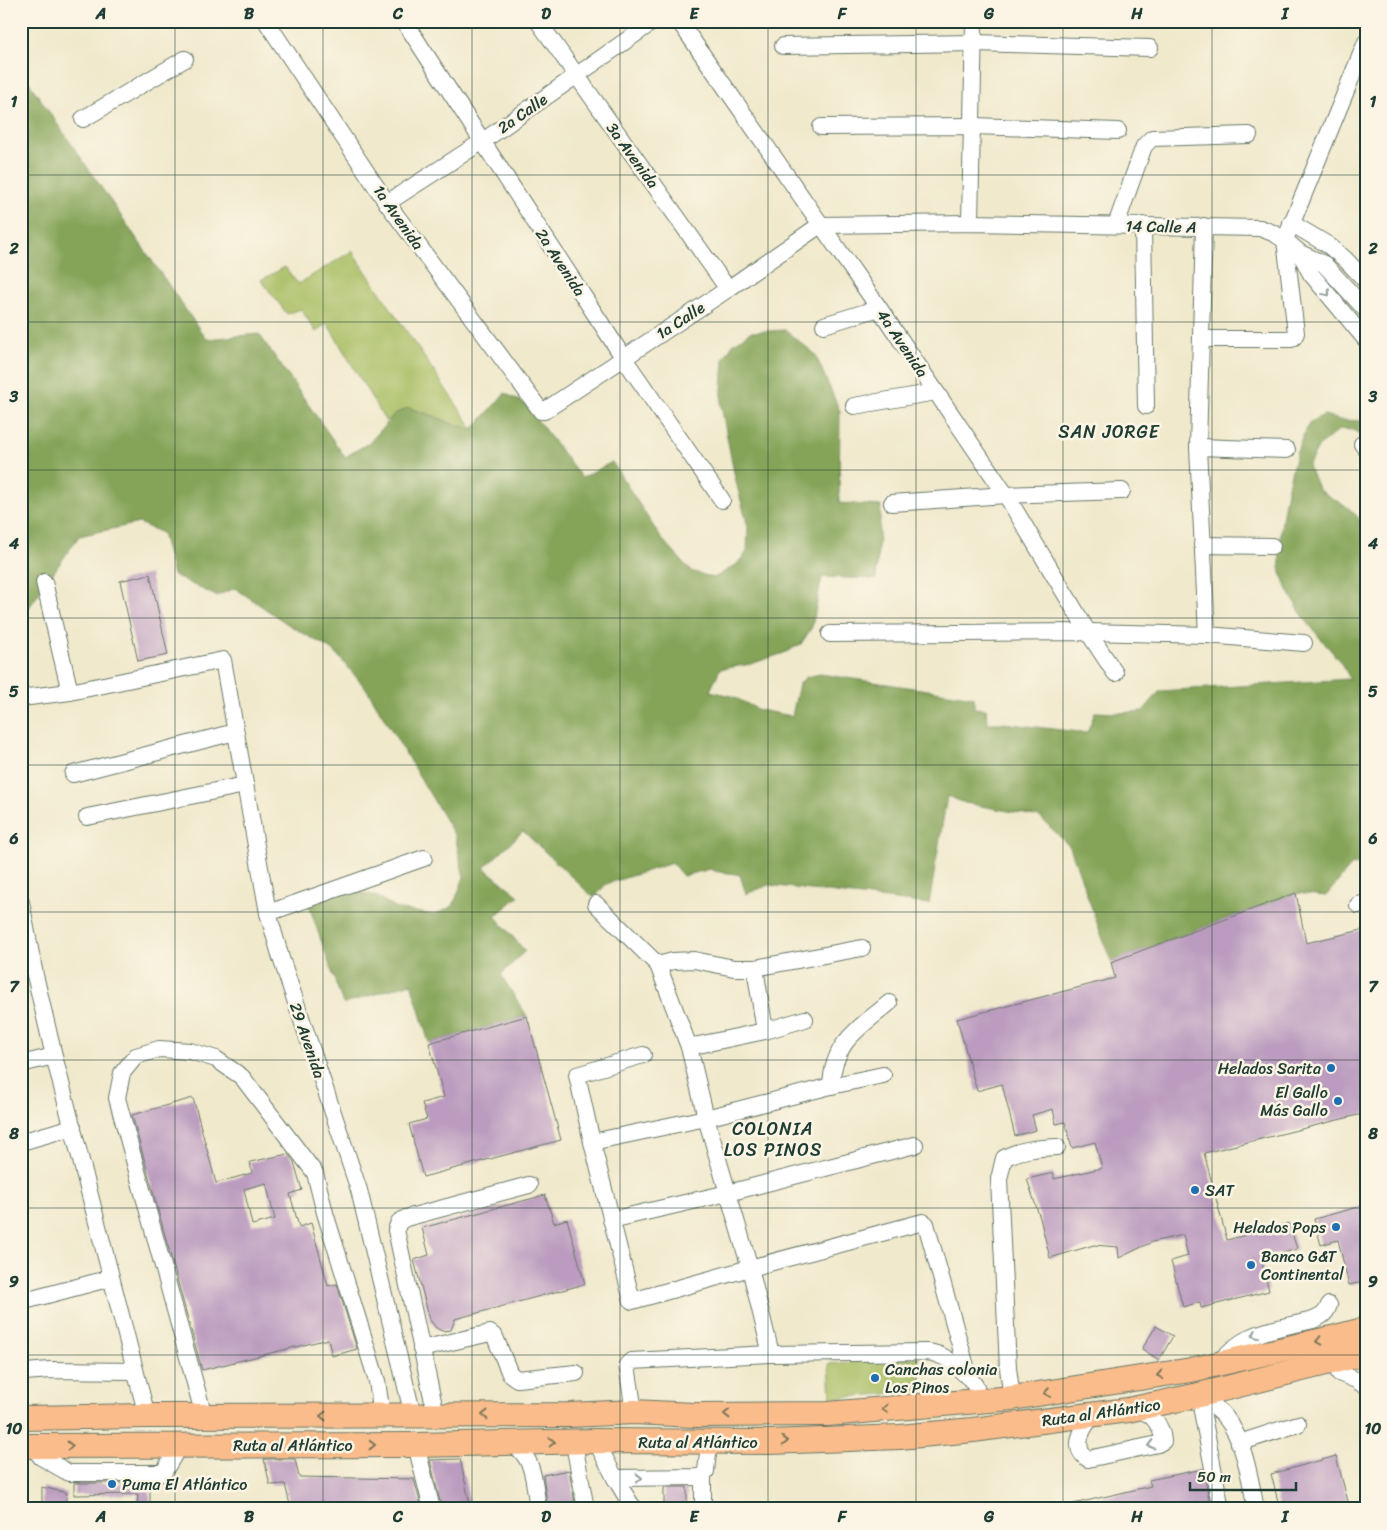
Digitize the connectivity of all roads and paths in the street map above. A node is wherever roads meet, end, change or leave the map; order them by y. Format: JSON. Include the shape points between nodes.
{"nodes":[{"id":1,"x":266,"y":21,"type":"edge"},
{"id":2,"x":404,"y":21,"type":"edge"},
{"id":3,"x":538,"y":21,"type":"edge"},
{"id":4,"x":654,"y":21,"type":"edge"},
{"id":5,"x":679,"y":21,"type":"edge"},
{"id":6,"x":974,"y":21,"type":"edge"},
{"id":7,"x":1366,"y":42,"type":"edge"},
{"id":8,"x":974,"y":43,"type":"junction"},
{"id":9,"x":783,"y":46,"type":"dead end"},
{"id":10,"x":1150,"y":48,"type":"dead end"},
{"id":11,"x":185,"y":59,"type":"dead end"},
{"id":12,"x":576,"y":76,"type":"junction"},
{"id":13,"x":83,"y":119,"type":"dead end"},
{"id":14,"x":973,"y":126,"type":"junction"},
{"id":15,"x":821,"y":127,"type":"dead end"},
{"id":16,"x":1118,"y":131,"type":"dead end"},
{"id":17,"x":1250,"y":135,"type":"dead end"},
{"id":18,"x":483,"y":141,"type":"junction"},
{"id":19,"x":388,"y":202,"type":"junction"},
{"id":20,"x":970,"y":223,"type":"junction"},
{"id":21,"x":1291,"y":223,"type":"junction"},
{"id":22,"x":820,"y":225,"type":"junction"},
{"id":23,"x":1116,"y":225,"type":"junction"},
{"id":24,"x":1143,"y":225,"type":"junction"},
{"id":25,"x":1204,"y":226,"type":"junction"},
{"id":26,"x":1285,"y":240,"type":"junction"},
{"id":27,"x":1300,"y":253,"type":"junction"},
{"id":28,"x":1365,"y":278,"type":"edge"},
{"id":29,"x":728,"y":289,"type":"junction"},
{"id":30,"x":879,"y":308,"type":"junction"},
{"id":31,"x":1366,"y":310,"type":"edge"},
{"id":32,"x":824,"y":325,"type":"dead end"},
{"id":33,"x":1201,"y":338,"type":"junction"},
{"id":34,"x":1366,"y":340,"type":"edge"},
{"id":35,"x":623,"y":357,"type":"junction"},
{"id":36,"x":936,"y":392,"type":"junction"},
{"id":37,"x":854,"y":406,"type":"dead end"},
{"id":38,"x":1146,"y":406,"type":"dead end"},
{"id":39,"x":538,"y":409,"type":"joint"},
{"id":40,"x":1198,"y":446,"type":"junction"},
{"id":41,"x":1287,"y":450,"type":"dead end"},
{"id":42,"x":1122,"y":491,"type":"dead end"},
{"id":43,"x":1006,"y":495,"type":"junction"},
{"id":44,"x":722,"y":500,"type":"dead end"},
{"id":45,"x":892,"y":503,"type":"dead end"},
{"id":46,"x":1202,"y":545,"type":"junction"},
{"id":47,"x":1272,"y":546,"type":"dead end"},
{"id":48,"x":44,"y":582,"type":"dead end"},
{"id":49,"x":1088,"y":632,"type":"junction"},
{"id":50,"x":830,"y":634,"type":"dead end"},
{"id":51,"x":1207,"y":635,"type":"junction"},
{"id":52,"x":1304,"y":643,"type":"dead end"},
{"id":53,"x":1115,"y":673,"type":"dead end"},
{"id":54,"x":70,"y":692,"type":"junction"},
{"id":55,"x":21,"y":698,"type":"edge"},
{"id":56,"x":235,"y":732,"type":"junction"},
{"id":57,"x":73,"y":774,"type":"dead end"},
{"id":58,"x":246,"y":785,"type":"junction"},
{"id":59,"x":87,"y":817,"type":"dead end"},
{"id":60,"x":424,"y":858,"type":"dead end"},
{"id":61,"x":21,"y":902,"type":"edge"},
{"id":62,"x":596,"y":904,"type":"dead end"},
{"id":63,"x":268,"y":914,"type":"junction"},
{"id":64,"x":862,"y":948,"type":"dead end"},
{"id":65,"x":658,"y":965,"type":"junction"},
{"id":66,"x":755,"y":968,"type":"junction"},
{"id":67,"x":28,"y":976,"type":"edge"},
{"id":68,"x":890,"y":1002,"type":"dead end"},
{"id":69,"x":805,"y":1018,"type":"dead end"},
{"id":70,"x":765,"y":1031,"type":"junction"},
{"id":71,"x":689,"y":1047,"type":"junction"},
{"id":72,"x":643,"y":1054,"type":"dead end"},
{"id":73,"x":54,"y":1056,"type":"junction"},
{"id":74,"x":21,"y":1064,"type":"edge"},
{"id":75,"x":883,"y":1075,"type":"dead end"},
{"id":76,"x":831,"y":1086,"type":"junction"},
{"id":77,"x":706,"y":1118,"type":"junction"},
{"id":78,"x":73,"y":1127,"type":"junction"},
{"id":79,"x":21,"y":1142,"type":"edge"},
{"id":80,"x":592,"y":1142,"type":"junction"},
{"id":81,"x":915,"y":1145,"type":"dead end"},
{"id":82,"x":1056,"y":1147,"type":"dead end"},
{"id":83,"x":529,"y":1185,"type":"dead end"},
{"id":84,"x":728,"y":1193,"type":"junction"},
{"id":85,"x":611,"y":1220,"type":"junction"},
{"id":86,"x":750,"y":1268,"type":"junction"},
{"id":87,"x":111,"y":1278,"type":"junction"},
{"id":88,"x":21,"y":1302,"type":"edge"},
{"id":89,"x":1329,"y":1305,"type":"dead end"},
{"id":90,"x":1366,"y":1328,"type":"edge"},
{"id":91,"x":421,"y":1349,"type":"junction"},
{"id":92,"x":1366,"y":1352,"type":"edge"},
{"id":93,"x":771,"y":1354,"type":"junction"},
{"id":94,"x":1217,"y":1365,"type":"junction"},
{"id":95,"x":1366,"y":1366,"type":"edge"},
{"id":96,"x":135,"y":1372,"type":"junction"},
{"id":97,"x":576,"y":1373,"type":"dead end"},
{"id":98,"x":1339,"y":1373,"type":"junction"},
{"id":99,"x":21,"y":1374,"type":"edge"},
{"id":100,"x":1366,"y":1387,"type":"edge"},
{"id":101,"x":1012,"y":1398,"type":"junction"},
{"id":102,"x":1199,"y":1398,"type":"junction"},
{"id":103,"x":1128,"y":1410,"type":"junction"},
{"id":104,"x":634,"y":1412,"type":"junction"},
{"id":105,"x":147,"y":1416,"type":"junction"},
{"id":106,"x":192,"y":1416,"type":"junction"},
{"id":107,"x":382,"y":1416,"type":"junction"},
{"id":108,"x":424,"y":1416,"type":"junction"},
{"id":109,"x":1094,"y":1416,"type":"junction"},
{"id":110,"x":21,"y":1418,"type":"edge"},
{"id":111,"x":1298,"y":1424,"type":"dead end"},
{"id":112,"x":590,"y":1441,"type":"junction"},
{"id":113,"x":714,"y":1442,"type":"junction"},
{"id":114,"x":509,"y":1443,"type":"junction"},
{"id":115,"x":1239,"y":1443,"type":"junction"},
{"id":116,"x":180,"y":1445,"type":"junction"},
{"id":117,"x":416,"y":1445,"type":"junction"},
{"id":118,"x":23,"y":1446,"type":"edge"},
{"id":119,"x":703,"y":1476,"type":"junction"},
{"id":120,"x":615,"y":1478,"type":"junction"},
{"id":121,"x":432,"y":1509,"type":"edge"},
{"id":122,"x":538,"y":1509,"type":"edge"},
{"id":123,"x":586,"y":1509,"type":"edge"},
{"id":124,"x":635,"y":1509,"type":"edge"},
{"id":125,"x":704,"y":1509,"type":"edge"},
{"id":126,"x":1221,"y":1509,"type":"edge"},
{"id":127,"x":1256,"y":1509,"type":"edge"}],
"edges":[{"from":1,"to":19,"type":"street","name":"1a Avenida"},
{"from":2,"to":18,"type":"street","name":"2a Avenida"},
{"from":3,"to":12,"type":"street","name":"3a Avenida"},
{"from":4,"to":12,"type":"street","name":"2a Calle"},
{"from":5,"to":22,"type":"street","name":"4a Avenida"},
{"from":6,"to":8,"type":"street"},
{"from":7,"to":21,"type":"street"},
{"from":8,"to":9,"type":"street"},
{"from":8,"to":10,"type":"street"},
{"from":8,"to":14,"type":"street"},
{"from":11,"to":13,"type":"street"},
{"from":12,"to":18,"type":"street","name":"2a Calle"},
{"from":12,"to":29,"type":"street","name":"3a Avenida"},
{"from":14,"to":15,"type":"street"},
{"from":14,"to":16,"type":"street"},
{"from":14,"to":20,"type":"street"},
{"from":17,"to":23,"type":"street","via":[[1152,138],[1144,146]]},
{"from":18,"to":19,"type":"street","name":"2a Calle"},
{"from":18,"to":35,"type":"street","name":"2a Avenida"},
{"from":19,"to":39,"type":"street","name":"1a Avenida"},
{"from":20,"to":22,"type":"street","name":"14 Calle A"},
{"from":20,"to":23,"type":"street","name":"14 Calle A"},
{"from":21,"to":26,"type":"street"},
{"from":21,"to":28,"type":"street","via":[[1328,245]]},
{"from":22,"to":29,"type":"street","name":"1a Calle"},
{"from":22,"to":30,"type":"street","name":"4a Avenida"},
{"from":23,"to":24,"type":"street","name":"14 Calle A"},
{"from":24,"to":25,"type":"street","name":"14 Calle A"},
{"from":24,"to":38,"type":"street"},
{"from":25,"to":26,"type":"street","name":"14 Calle A","via":[[1260,228]]},
{"from":25,"to":33,"type":"street"},
{"from":26,"to":27,"type":"street","name":"14 Calle A"},
{"from":26,"to":33,"type":"street","via":[[1294,337]]},
{"from":27,"to":31,"type":"street","via":[[1324,264]]},
{"from":27,"to":34,"type":"street","one_way":true,"via":[[1311,274]]},
{"from":29,"to":35,"type":"street","name":"1a Calle"},
{"from":30,"to":32,"type":"street"},
{"from":30,"to":36,"type":"street","name":"4a Avenida"},
{"from":33,"to":40,"type":"street"},
{"from":35,"to":39,"type":"street","name":"1a Calle","via":[[544,411]]},
{"from":35,"to":44,"type":"street","name":"2a Avenida"},
{"from":36,"to":37,"type":"street"},
{"from":36,"to":43,"type":"street","name":"4a Avenida"},
{"from":40,"to":41,"type":"street"},
{"from":40,"to":46,"type":"street"},
{"from":42,"to":43,"type":"street"},
{"from":43,"to":45,"type":"street"},
{"from":43,"to":49,"type":"street","name":"4a Avenida"},
{"from":46,"to":47,"type":"street"},
{"from":46,"to":51,"type":"street"},
{"from":48,"to":54,"type":"street"},
{"from":49,"to":50,"type":"street"},
{"from":49,"to":51,"type":"street"},
{"from":49,"to":53,"type":"street","name":"4a Avenida"},
{"from":51,"to":52,"type":"street"},
{"from":54,"to":55,"type":"street"},
{"from":54,"to":56,"type":"street","name":"29 Avenida","via":[[223,660]]},
{"from":56,"to":57,"type":"street"},
{"from":56,"to":58,"type":"street","name":"29 Avenida"},
{"from":58,"to":59,"type":"street"},
{"from":58,"to":63,"type":"street","name":"29 Avenida"},
{"from":60,"to":63,"type":"street"},
{"from":61,"to":67,"type":"street"},
{"from":62,"to":65,"type":"street"},
{"from":63,"to":108,"type":"street","name":"29 Avenida","via":[[359,1190]]},
{"from":64,"to":66,"type":"street"},
{"from":65,"to":66,"type":"street","via":[[694,960],[734,968]]},
{"from":65,"to":71,"type":"street"},
{"from":66,"to":70,"type":"street"},
{"from":67,"to":73,"type":"street"},
{"from":68,"to":76,"type":"street","via":[[847,1039],[832,1068]]},
{"from":69,"to":70,"type":"street"},
{"from":70,"to":71,"type":"street"},
{"from":71,"to":77,"type":"street"},
{"from":72,"to":80,"type":"street","via":[[578,1075]]},
{"from":73,"to":74,"type":"street"},
{"from":73,"to":78,"type":"street"},
{"from":75,"to":76,"type":"street"},
{"from":76,"to":77,"type":"street"},
{"from":77,"to":80,"type":"street"},
{"from":77,"to":84,"type":"street"},
{"from":78,"to":79,"type":"street"},
{"from":78,"to":87,"type":"street"},
{"from":80,"to":85,"type":"street"},
{"from":81,"to":84,"type":"street"},
{"from":82,"to":101,"type":"street","via":[[1031,1148],[1004,1158],[999,1179]]},
{"from":83,"to":91,"type":"street","via":[[399,1222],[396,1230]]},
{"from":84,"to":85,"type":"street"},
{"from":84,"to":86,"type":"street"},
{"from":85,"to":86,"type":"street","via":[[632,1301]]},
{"from":86,"to":93,"type":"street"},
{"from":86,"to":93,"type":"street","via":[[924,1222],[972,1382],[947,1357],[938,1353]]},
{"from":87,"to":88,"type":"street"},
{"from":87,"to":96,"type":"street"},
{"from":89,"to":94,"type":"street","one_way":true,"via":[[1327,1311],[1313,1320],[1248,1337],[1228,1351]]},
{"from":90,"to":94,"type":"highway","name":"Ruta al Atlántico","one_way":true},
{"from":91,"to":97,"type":"street","via":[[490,1333],[495,1337],[510,1374],[517,1379]]},
{"from":91,"to":108,"type":"street"},
{"from":92,"to":102,"type":"highway","name":"Ruta al Atlántico"},
{"from":93,"to":104,"type":"street","via":[[628,1362]]},
{"from":94,"to":101,"type":"highway","name":"Ruta al Atlántico","one_way":true},
{"from":95,"to":98,"type":"highway"},
{"from":96,"to":99,"type":"street","via":[[50,1370]]},
{"from":96,"to":105,"type":"street"},
{"from":98,"to":100,"type":"street"},
{"from":98,"to":102,"type":"highway","via":[[1236,1401]]},
{"from":101,"to":104,"type":"highway","name":"Ruta al Atlántico","one_way":true,"via":[[828,1414]]},
{"from":102,"to":103,"type":"highway","name":"Ruta al Atlántico"},
{"from":102,"to":115,"type":"street","via":[[1221,1412]]},
{"from":102,"to":126,"type":"street"},
{"from":103,"to":109,"type":"highway","name":"Ruta al Atlántico"},
{"from":103,"to":109,"type":"street","one_way":true,"via":[[1149,1413],[1159,1427],[1163,1441],[1088,1459],[1081,1452],[1079,1443],[1084,1425]]},
{"from":104,"to":108,"type":"highway","name":"Ruta al Atlántico","one_way":true},
{"from":105,"to":106,"type":"highway","name":"Ruta al Atlántico"},
{"from":105,"to":110,"type":"highway","name":"Ruta al Atlántico"},
{"from":107,"to":106,"type":"highway","name":"Ruta al Atlántico","one_way":true},
{"from":106,"to":107,"type":"street","via":[[117,1098],[122,1073],[136,1056],[158,1049],[190,1051],[216,1059],[242,1077],[315,1172],[377,1382]]},
{"from":106,"to":116,"type":"highway"},
{"from":107,"to":108,"type":"highway","name":"Ruta al Atlántico"},
{"from":113,"to":109,"type":"highway","name":"Ruta al Atlántico","one_way":true,"via":[[900,1437]]},
{"from":111,"to":115,"type":"street"},
{"from":112,"to":113,"type":"highway","name":"Ruta al Atlántico"},
{"from":114,"to":112,"type":"highway","name":"Ruta al Atlántico","one_way":true},
{"from":112,"to":120,"type":"street"},
{"from":112,"to":123,"type":"street","via":[[575,1449]]},
{"from":113,"to":119,"type":"street"},
{"from":114,"to":117,"type":"highway","name":"Ruta al Atlántico"},
{"from":114,"to":122,"type":"street","via":[[519,1447],[528,1459]]},
{"from":115,"to":127,"type":"street"},
{"from":116,"to":117,"type":"highway","name":"Ruta al Atlántico","one_way":true,"via":[[219,1450]]},
{"from":118,"to":116,"type":"highway","name":"Ruta al Atlántico","one_way":true},
{"from":117,"to":121,"type":"street"},
{"from":120,"to":119,"type":"street","one_way":true},
{"from":119,"to":125,"type":"street"},
{"from":120,"to":124,"type":"street"}]}
